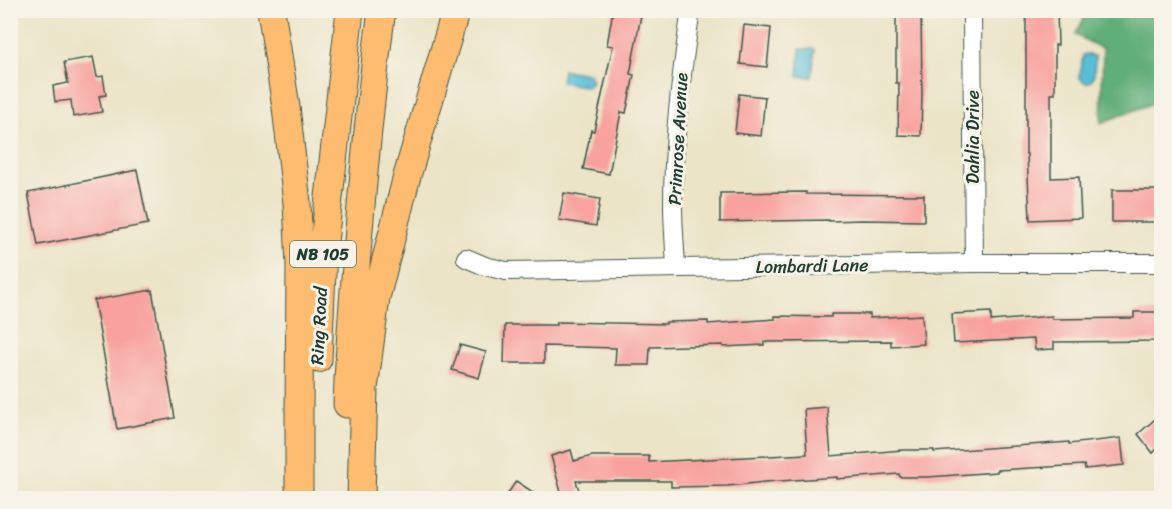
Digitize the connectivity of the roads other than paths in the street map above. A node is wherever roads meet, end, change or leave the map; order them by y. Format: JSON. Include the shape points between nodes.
{"nodes":[{"id":1,"x":271,"y":10,"type":"edge"},
{"id":2,"x":350,"y":10,"type":"edge"},
{"id":3,"x":382,"y":10,"type":"edge"},
{"id":4,"x":456,"y":10,"type":"edge"},
{"id":5,"x":691,"y":10,"type":"edge"},
{"id":6,"x":972,"y":10,"type":"edge"},
{"id":7,"x":466,"y":258,"type":"dead end"},
{"id":8,"x":974,"y":262,"type":"junction"},
{"id":9,"x":1161,"y":263,"type":"edge"},
{"id":10,"x":676,"y":268,"type":"junction"},
{"id":11,"x":299,"y":498,"type":"edge"},
{"id":12,"x":312,"y":498,"type":"edge"},
{"id":13,"x":345,"y":498,"type":"edge"},
{"id":14,"x":361,"y":498,"type":"edge"}],
"edges":[{"from":1,"to":11,"type":"highway","via":[[286,107],[300,255]]},
{"from":2,"to":12,"type":"highway","name":"Ring Road","number":"NB 105","via":[[323,251]]},
{"from":3,"to":13,"type":"highway","name":"Ring Road","number":"NB 105","via":[[349,345]]},
{"from":4,"to":14,"type":"highway","via":[[376,298],[364,389]]},
{"from":5,"to":10,"type":"street","name":"Primrose Avenue","via":[[676,133]]},
{"from":6,"to":8,"type":"street","name":"Dahlia Drive"},
{"from":7,"to":10,"type":"street","name":"Lombardi Lane","via":[[506,271]]},
{"from":8,"to":9,"type":"street","name":"Lombardi Lane"},
{"from":8,"to":10,"type":"street","name":"Lombardi Lane"}]}
